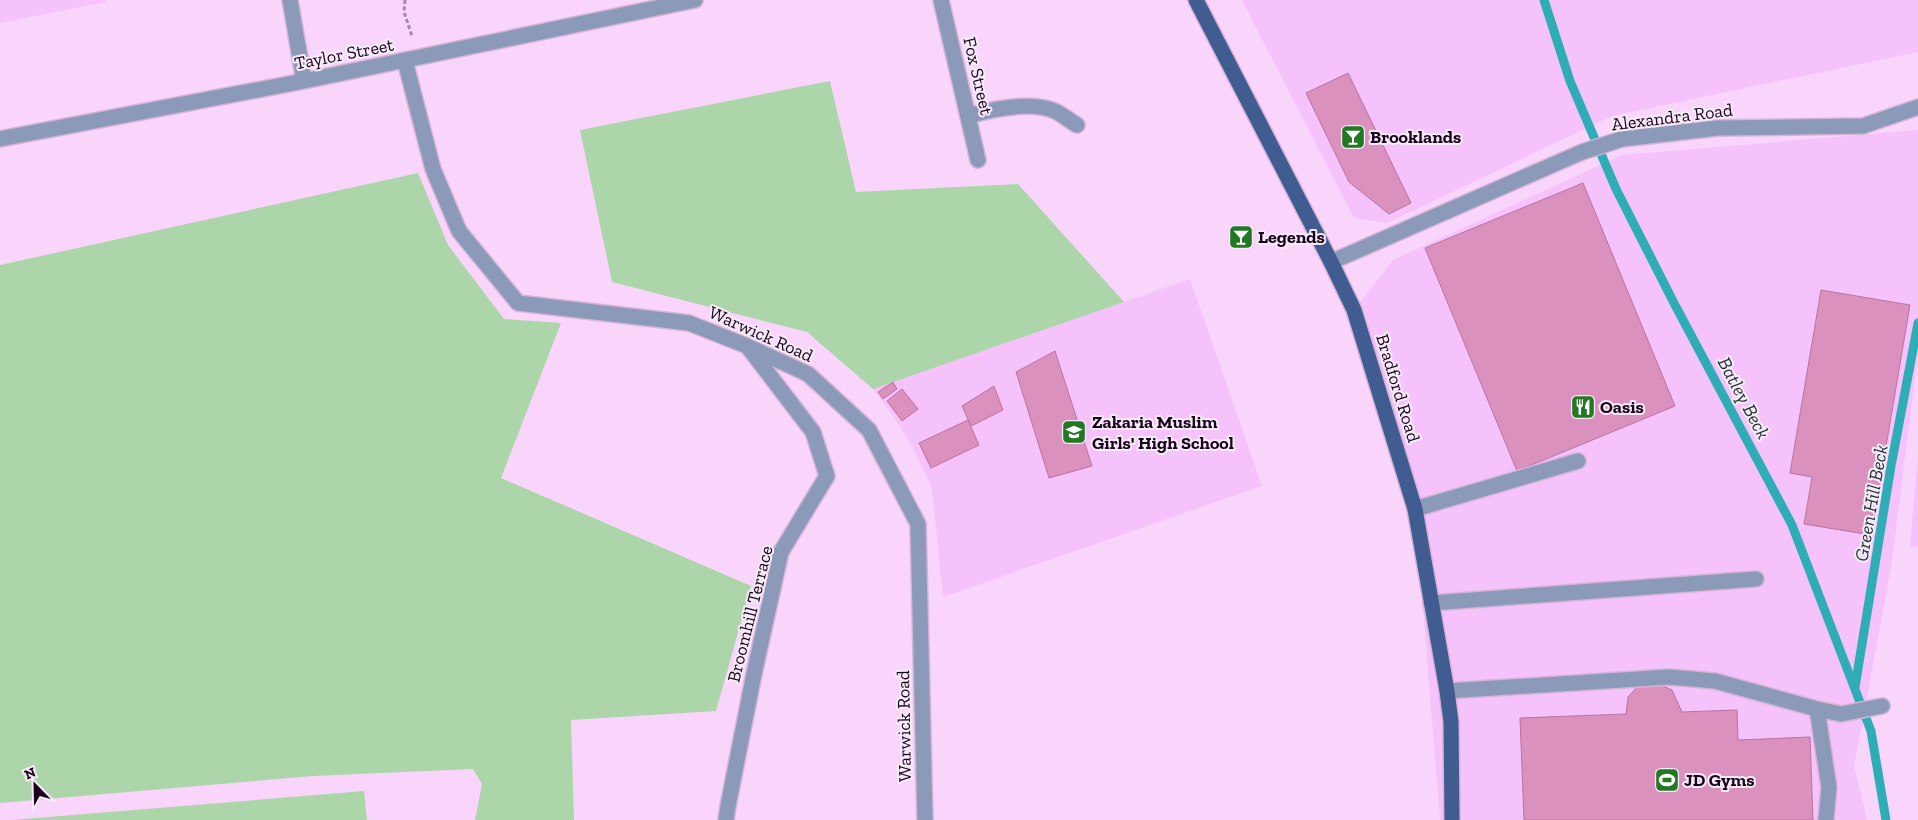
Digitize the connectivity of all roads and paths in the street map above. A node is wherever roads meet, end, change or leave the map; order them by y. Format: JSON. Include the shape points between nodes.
{"nodes":[{"id":1,"x":290,"y":0,"type":"edge"},
{"id":2,"x":406,"y":0,"type":"edge"},
{"id":3,"x":695,"y":0,"type":"edge"},
{"id":4,"x":941,"y":0,"type":"edge"},
{"id":5,"x":1196,"y":0,"type":"edge"},
{"id":6,"x":412,"y":59,"type":"junction"},
{"id":7,"x":304,"y":81,"type":"junction"},
{"id":8,"x":1918,"y":107,"type":"edge"},
{"id":9,"x":968,"y":116,"type":"junction"},
{"id":10,"x":1077,"y":125,"type":"dead end"},
{"id":11,"x":0,"y":140,"type":"edge"},
{"id":12,"x":978,"y":160,"type":"dead end"},
{"id":13,"x":1332,"y":262,"type":"junction"},
{"id":14,"x":747,"y":346,"type":"junction"},
{"id":15,"x":1578,"y":461,"type":"dead end"},
{"id":16,"x":1415,"y":509,"type":"junction"},
{"id":17,"x":1756,"y":579,"type":"dead end"},
{"id":18,"x":1431,"y":603,"type":"junction"},
{"id":19,"x":1447,"y":691,"type":"junction"},
{"id":20,"x":1882,"y":706,"type":"dead end"},
{"id":21,"x":1817,"y":709,"type":"junction"},
{"id":22,"x":727,"y":813,"type":"edge"},
{"id":23,"x":925,"y":820,"type":"edge"},
{"id":24,"x":1452,"y":820,"type":"edge"},
{"id":25,"x":1826,"y":820,"type":"edge"}],
"edges":[{"from":1,"to":7,"type":"street"},
{"from":2,"to":6,"type":"path","via":[[404,12]]},
{"from":3,"to":6,"type":"street","name":"Taylor Street"},
{"from":4,"to":9,"type":"street","name":"Fox Street"},
{"from":5,"to":13,"type":"main road","name":"Bradford Road"},
{"from":6,"to":7,"type":"street","name":"Taylor Street"},
{"from":6,"to":14,"type":"street","name":"Warwick Road","via":[[433,169],[459,231],[518,303],[689,323]]},
{"from":7,"to":11,"type":"street","name":"Taylor Street"},
{"from":8,"to":13,"type":"street","name":"Alexandra Road","via":[[1863,126],[1718,128],[1622,139],[1582,152]]},
{"from":9,"to":10,"type":"street","via":[[1034,105],[1056,111]]},
{"from":9,"to":12,"type":"street","name":"Fox Street"},
{"from":13,"to":16,"type":"main road","name":"Bradford Road","via":[[1354,310]]},
{"from":14,"to":22,"type":"street","name":"Broomhill Terrace","via":[[813,432],[827,476],[781,552]]},
{"from":14,"to":23,"type":"street","name":"Warwick Road","via":[[808,374],[869,430],[918,524]]},
{"from":15,"to":16,"type":"street"},
{"from":16,"to":18,"type":"main road","name":"Bradford Road"},
{"from":17,"to":18,"type":"street"},
{"from":18,"to":19,"type":"main road","name":"Bradford Road"},
{"from":19,"to":21,"type":"street","via":[[1669,677],[1715,681]]},
{"from":19,"to":24,"type":"main road","name":"Bradford Road","via":[[1451,722]]},
{"from":20,"to":21,"type":"street","via":[[1841,714]]},
{"from":21,"to":25,"type":"street","via":[[1829,787]]}]}
